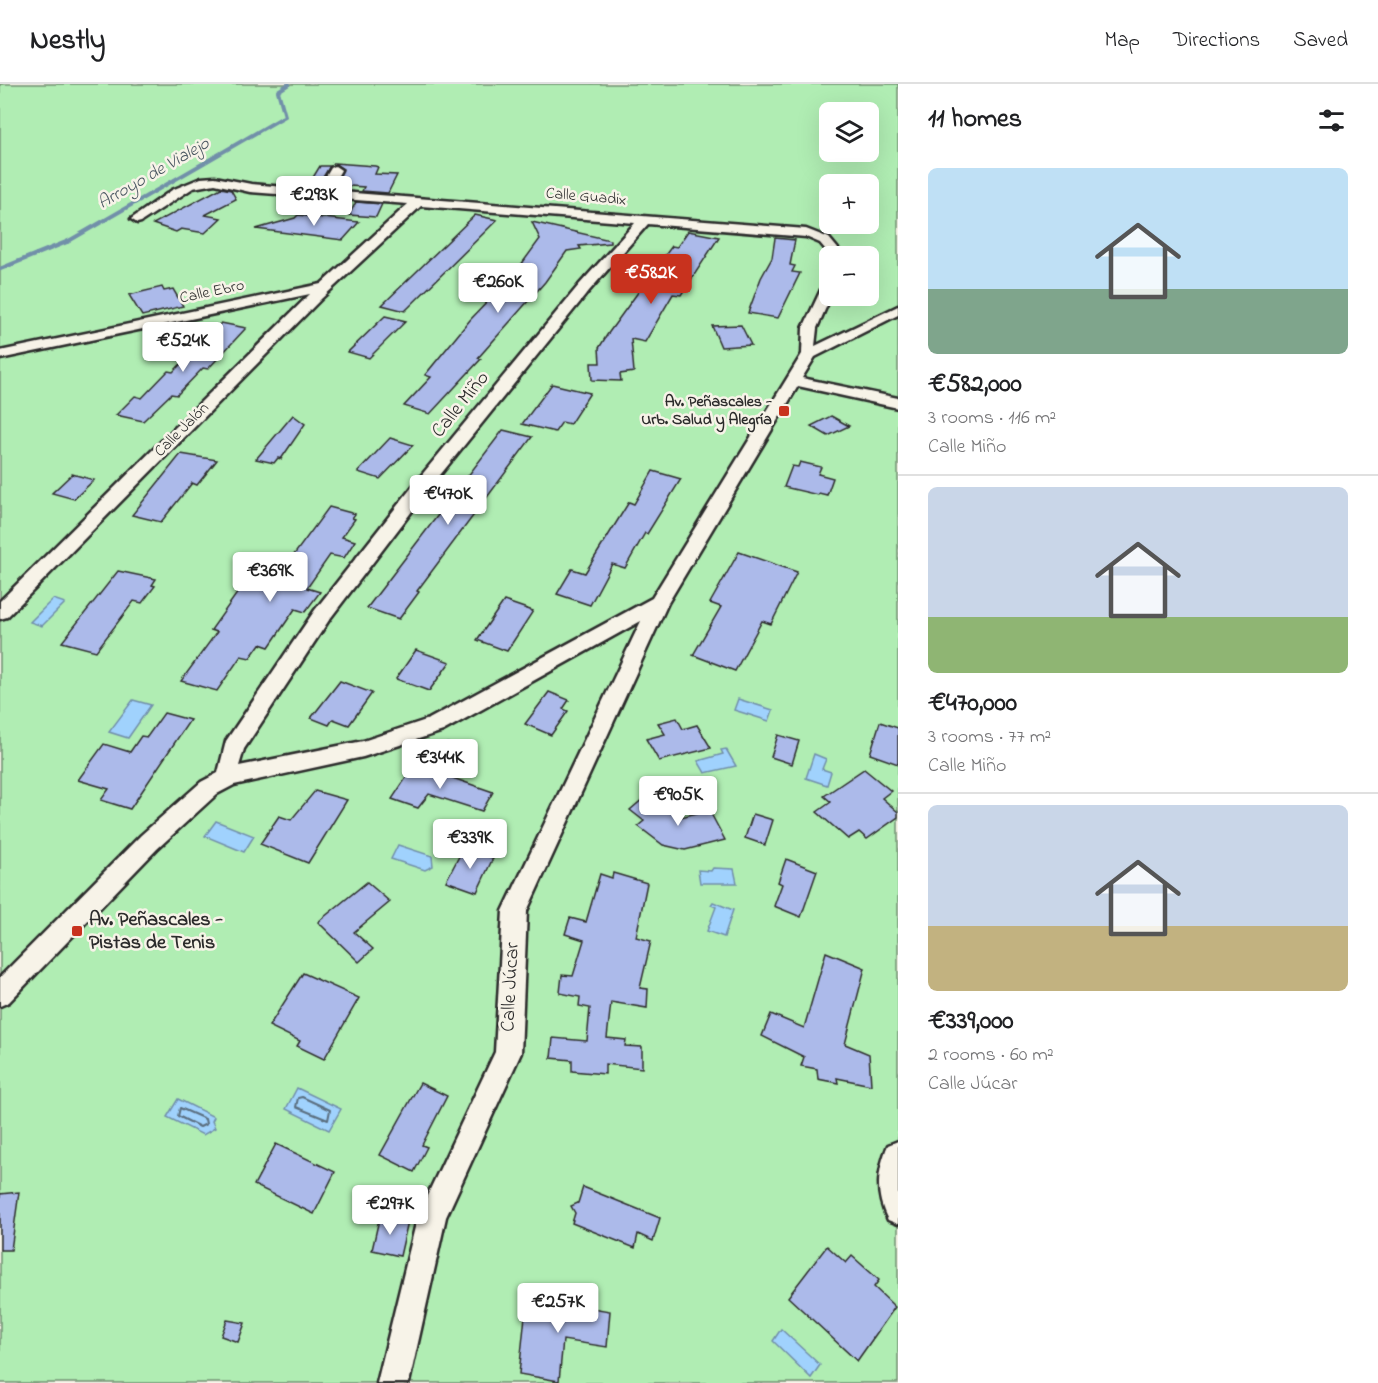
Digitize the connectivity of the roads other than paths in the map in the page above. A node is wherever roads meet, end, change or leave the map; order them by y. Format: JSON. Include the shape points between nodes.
{"nodes":[{"id":1,"x":335,"y":170,"type":"dead end"},
{"id":2,"x":322,"y":193,"type":"junction"},
{"id":3,"x":419,"y":201,"type":"junction"},
{"id":4,"x":137,"y":219,"type":"dead end"},
{"id":5,"x":645,"y":220,"type":"junction"},
{"id":6,"x":832,"y":246,"type":"edge"},
{"id":7,"x":325,"y":287,"type":"junction"},
{"id":8,"x":820,"y":306,"type":"edge"},
{"id":9,"x":898,"y":310,"type":"edge"},
{"id":10,"x":809,"y":354,"type":"junction"},
{"id":11,"x":0,"y":355,"type":"edge"},
{"id":12,"x":792,"y":380,"type":"junction"},
{"id":13,"x":898,"y":403,"type":"edge"},
{"id":14,"x":659,"y":603,"type":"junction"},
{"id":15,"x":0,"y":612,"type":"edge"},
{"id":16,"x":230,"y":777,"type":"junction"},
{"id":17,"x":0,"y":994,"type":"edge"},
{"id":18,"x":898,"y":1155,"type":"edge"},
{"id":19,"x":898,"y":1210,"type":"edge"},
{"id":20,"x":393,"y":1383,"type":"edge"}],
"edges":[{"from":1,"to":2,"type":"street"},
{"from":2,"to":3,"type":"street","name":"Calle Guadix"},
{"from":2,"to":4,"type":"street","name":"Calle Guadix","via":[[250,188],[216,179],[173,192]]},
{"from":3,"to":5,"type":"street","name":"Calle Guadix"},
{"from":3,"to":7,"type":"street","name":"Calle Jalón"},
{"from":5,"to":6,"type":"street","name":"Calle Guadix","via":[[806,233],[821,236]]},
{"from":5,"to":16,"type":"street","name":"Calle Miño","via":[[434,471],[322,615],[234,747],[228,768]]},
{"from":7,"to":11,"type":"street","name":"Calle Ebro"},
{"from":7,"to":15,"type":"street","name":"Calle Jalón"},
{"from":8,"to":10,"type":"street","via":[[809,331]]},
{"from":9,"to":10,"type":"street"},
{"from":10,"to":12,"type":"street","name":"Calle Júcar"},
{"from":12,"to":13,"type":"street"},
{"from":12,"to":14,"type":"street","name":"Calle Júcar"},
{"from":14,"to":16,"type":"street","via":[[436,725],[363,749]]},
{"from":14,"to":20,"type":"street","name":"Calle Júcar","via":[[515,911],[508,1053],[432,1215]]},
{"from":16,"to":17,"type":"street","via":[[209,788],[149,842]]},
{"from":18,"to":19,"type":"street","via":[[893,1179]]}]}
